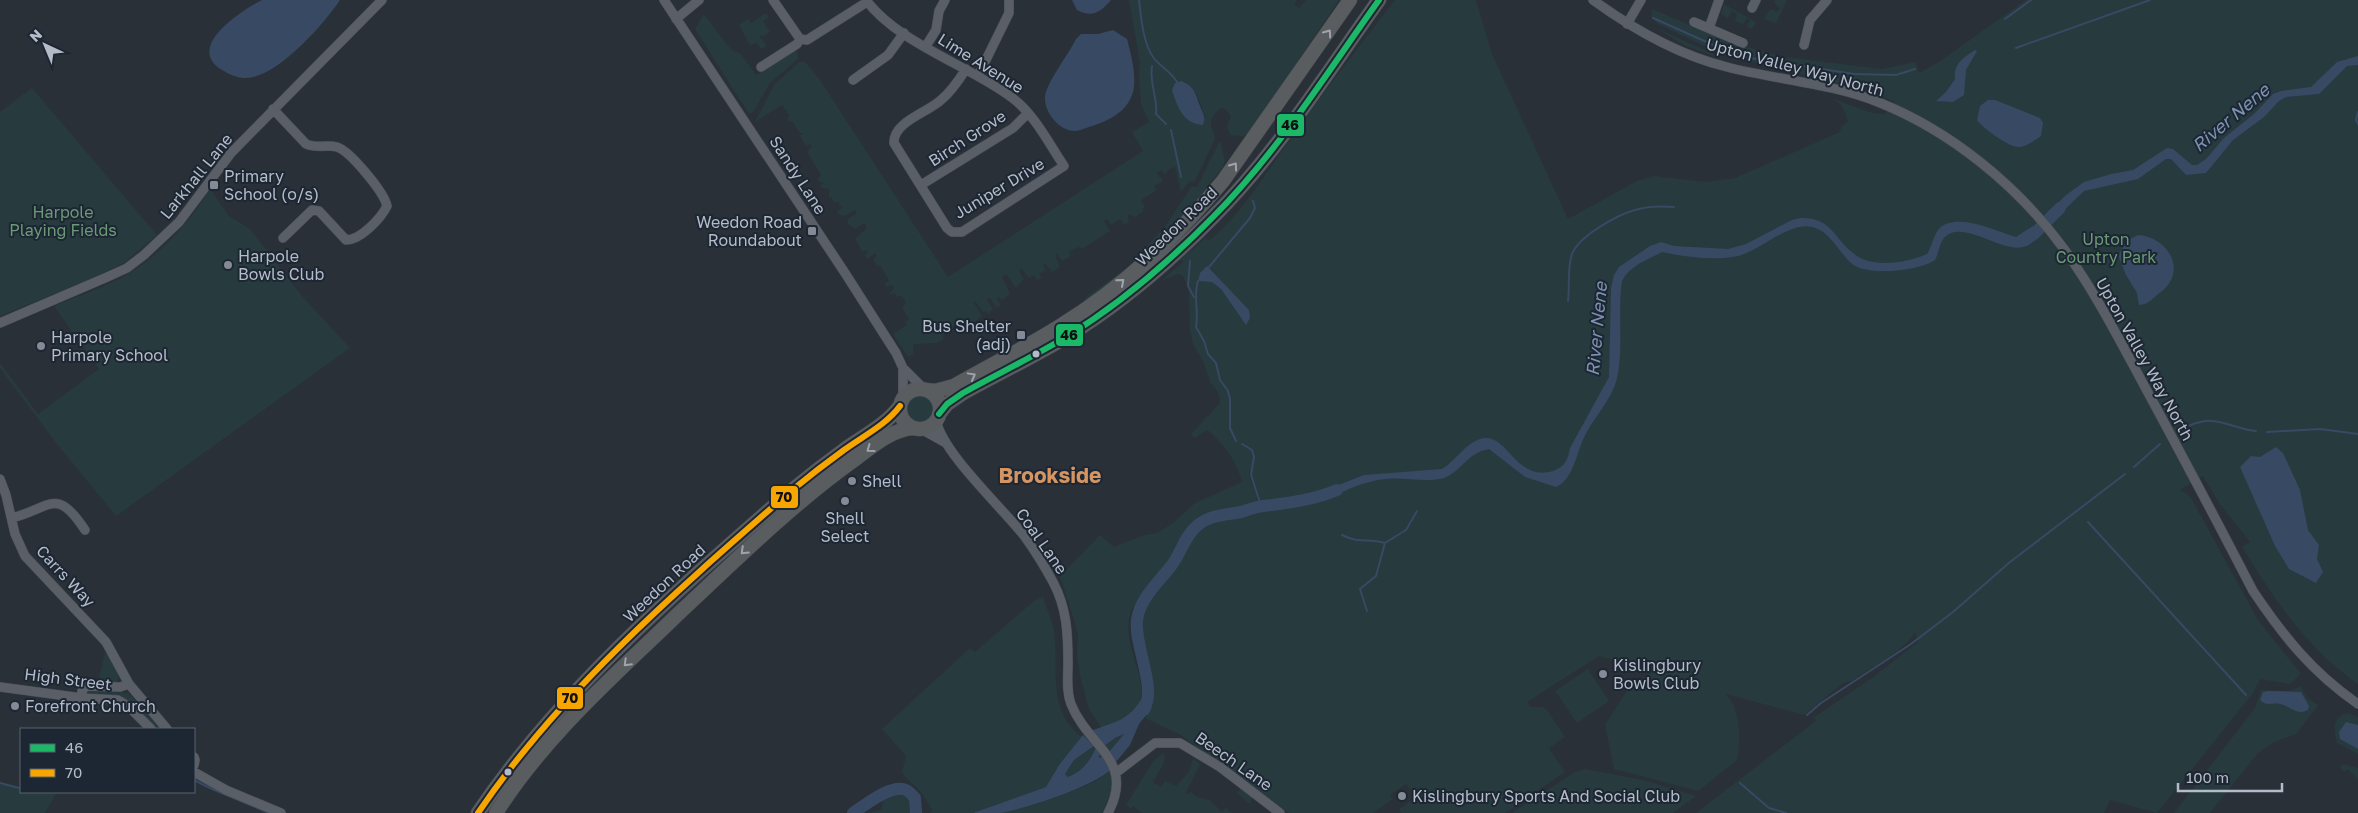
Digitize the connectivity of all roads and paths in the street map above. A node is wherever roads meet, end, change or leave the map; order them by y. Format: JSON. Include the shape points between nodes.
{"nodes":[{"id":1,"x":382,"y":0,"type":"edge"},
{"id":2,"x":664,"y":0,"type":"edge"},
{"id":3,"x":699,"y":0,"type":"edge"},
{"id":4,"x":773,"y":0,"type":"edge"},
{"id":5,"x":945,"y":0,"type":"edge"},
{"id":6,"x":1009,"y":0,"type":"edge"},
{"id":7,"x":1350,"y":0,"type":"edge"},
{"id":8,"x":1379,"y":0,"type":"edge"},
{"id":9,"x":1593,"y":0,"type":"edge"},
{"id":10,"x":1641,"y":0,"type":"edge"},
{"id":11,"x":1719,"y":0,"type":"edge"},
{"id":12,"x":1827,"y":0,"type":"edge"},
{"id":13,"x":867,"y":1,"type":"edge"},
{"id":14,"x":676,"y":18,"type":"junction"},
{"id":15,"x":1694,"y":22,"type":"dead end"},
{"id":16,"x":1627,"y":24,"type":"junction"},
{"id":17,"x":1709,"y":28,"type":"junction"},
{"id":18,"x":904,"y":33,"type":"junction"},
{"id":19,"x":800,"y":39,"type":"junction"},
{"id":20,"x":1743,"y":43,"type":"dead end"},
{"id":21,"x":1804,"y":45,"type":"dead end"},
{"id":22,"x":926,"y":46,"type":"junction"},
{"id":23,"x":761,"y":67,"type":"dead end"},
{"id":24,"x":966,"y":69,"type":"junction"},
{"id":25,"x":978,"y":76,"type":"junction"},
{"id":26,"x":853,"y":80,"type":"dead end"},
{"id":27,"x":273,"y":109,"type":"junction"},
{"id":28,"x":1028,"y":113,"type":"junction"},
{"id":29,"x":1064,"y":166,"type":"joint"},
{"id":30,"x":921,"y":185,"type":"junction"},
{"id":31,"x":283,"y":238,"type":"dead end"},
{"id":32,"x":0,"y":323,"type":"edge"},
{"id":33,"x":903,"y":368,"type":"junction"},
{"id":34,"x":925,"y":390,"type":"junction"},
{"id":35,"x":902,"y":402,"type":"junction"},
{"id":36,"x":938,"y":417,"type":"junction"},
{"id":37,"x":917,"y":428,"type":"junction"},
{"id":38,"x":944,"y":442,"type":"junction"},
{"id":39,"x":0,"y":480,"type":"edge"},
{"id":40,"x":12,"y":518,"type":"junction"},
{"id":41,"x":85,"y":530,"type":"dead end"},
{"id":42,"x":129,"y":684,"type":"junction"},
{"id":43,"x":0,"y":687,"type":"edge"},
{"id":44,"x":82,"y":698,"type":"junction"},
{"id":45,"x":2358,"y":704,"type":"edge"},
{"id":46,"x":150,"y":728,"type":"edge"},
{"id":47,"x":165,"y":728,"type":"edge"},
{"id":48,"x":1115,"y":769,"type":"junction"},
{"id":49,"x":195,"y":773,"type":"edge"},
{"id":50,"x":281,"y":813,"type":"edge"},
{"id":51,"x":478,"y":813,"type":"edge"},
{"id":52,"x":496,"y":813,"type":"edge"},
{"id":53,"x":1108,"y":813,"type":"edge"},
{"id":54,"x":1280,"y":813,"type":"edge"}],
"edges":[{"from":1,"to":27,"type":"street","name":"Larkhall Lane"},
{"from":2,"to":14,"type":"street","name":"Sandy Lane"},
{"from":3,"to":14,"type":"street"},
{"from":4,"to":19,"type":"street"},
{"from":5,"to":22,"type":"street","via":[[939,11],[936,30]]},
{"from":6,"to":25,"type":"street","via":[[1009,13]]},
{"from":34,"to":7,"type":"highway","name":"Weedon Road","one_way":true,"via":[[954,386],[1060,326],[1115,287],[1165,244],[1223,181]]},
{"from":8,"to":36,"type":"highway","name":"Weedon Road","via":[[1282,137],[1220,210],[1178,251],[1082,326],[963,393],[947,404]]},
{"from":9,"to":16,"type":"street","name":"Upton Valley Way North"},
{"from":10,"to":16,"type":"street"},
{"from":11,"to":17,"type":"street"},
{"from":12,"to":21,"type":"street","via":[[1810,20]]},
{"from":13,"to":18,"type":"street","name":"Lime Avenue","via":[[882,19]]},
{"from":13,"to":19,"type":"street","via":[[807,40]]},
{"from":14,"to":33,"type":"street","name":"Sandy Lane","via":[[845,273]]},
{"from":15,"to":17,"type":"street"},
{"from":16,"to":45,"type":"street","name":"Upton Valley Way North","via":[[1677,49],[1723,66],[1875,101],[1934,131],[1999,179],[2038,216],[2107,317],[2253,591],[2301,656]]},
{"from":17,"to":20,"type":"street"},
{"from":18,"to":22,"type":"street","name":"Lime Avenue"},
{"from":18,"to":26,"type":"street","via":[[888,55]]},
{"from":19,"to":23,"type":"street"},
{"from":22,"to":24,"type":"street","name":"Lime Avenue"},
{"from":24,"to":25,"type":"street","name":"Lime Avenue"},
{"from":24,"to":30,"type":"street","name":"Juniper Drive","via":[[940,101],[899,128],[894,135],[894,144]]},
{"from":25,"to":28,"type":"street","name":"Lime Avenue","via":[[1013,98]]},
{"from":27,"to":31,"type":"street","via":[[306,144],[313,147],[336,146],[345,150],[382,192],[387,206],[358,237],[350,240],[346,240],[318,211],[312,210]]},
{"from":27,"to":32,"type":"street","name":"Larkhall Lane","via":[[231,153],[179,222],[144,255],[127,268]]},
{"from":28,"to":29,"type":"street","name":"Lime Avenue"},
{"from":28,"to":30,"type":"street","name":"Birch Grove","via":[[1013,128]]},
{"from":29,"to":30,"type":"street","name":"Juniper Drive","via":[[962,232],[952,232],[947,228]]},
{"from":33,"to":34,"type":"street"},
{"from":33,"to":35,"type":"street"},
{"from":34,"to":35,"type":"highway","via":[[914,390]]},
{"from":34,"to":36,"type":"highway","via":[[937,398]]},
{"from":35,"to":37,"type":"highway","via":[[903,419]]},
{"from":35,"to":51,"type":"highway","name":"Weedon Road","via":[[895,414],[788,494],[611,656],[534,739]]},
{"from":36,"to":37,"type":"highway","via":[[930,426]]},
{"from":36,"to":38,"type":"street","name":"Coal Lane"},
{"from":37,"to":38,"type":"street","name":"Coal Lane"},
{"from":37,"to":52,"type":"highway","name":"Weedon Road","one_way":true,"via":[[900,430],[876,444],[767,530],[567,723]]},
{"from":38,"to":48,"type":"street","name":"Coal Lane","via":[[1025,537],[1060,596],[1068,634],[1071,705]]},
{"from":39,"to":40,"type":"street","name":"Carrs Way"},
{"from":40,"to":41,"type":"street","via":[[48,504],[60,503],[72,510]]},
{"from":40,"to":42,"type":"street","name":"Carrs Way","via":[[14,534],[26,556],[106,642]]},
{"from":42,"to":44,"type":"street","via":[[120,687],[86,686]]},
{"from":42,"to":47,"type":"street","name":"Carrs Way"},
{"from":43,"to":44,"type":"street","name":"High Street"},
{"from":44,"to":46,"type":"street","name":"High Street","via":[[118,700]]},
{"from":48,"to":53,"type":"street","via":[[1116,795]]},
{"from":48,"to":54,"type":"street","name":"Beech Lane","via":[[1155,743],[1180,743],[1220,767]]},
{"from":49,"to":50,"type":"street","via":[[226,790]]}]}
